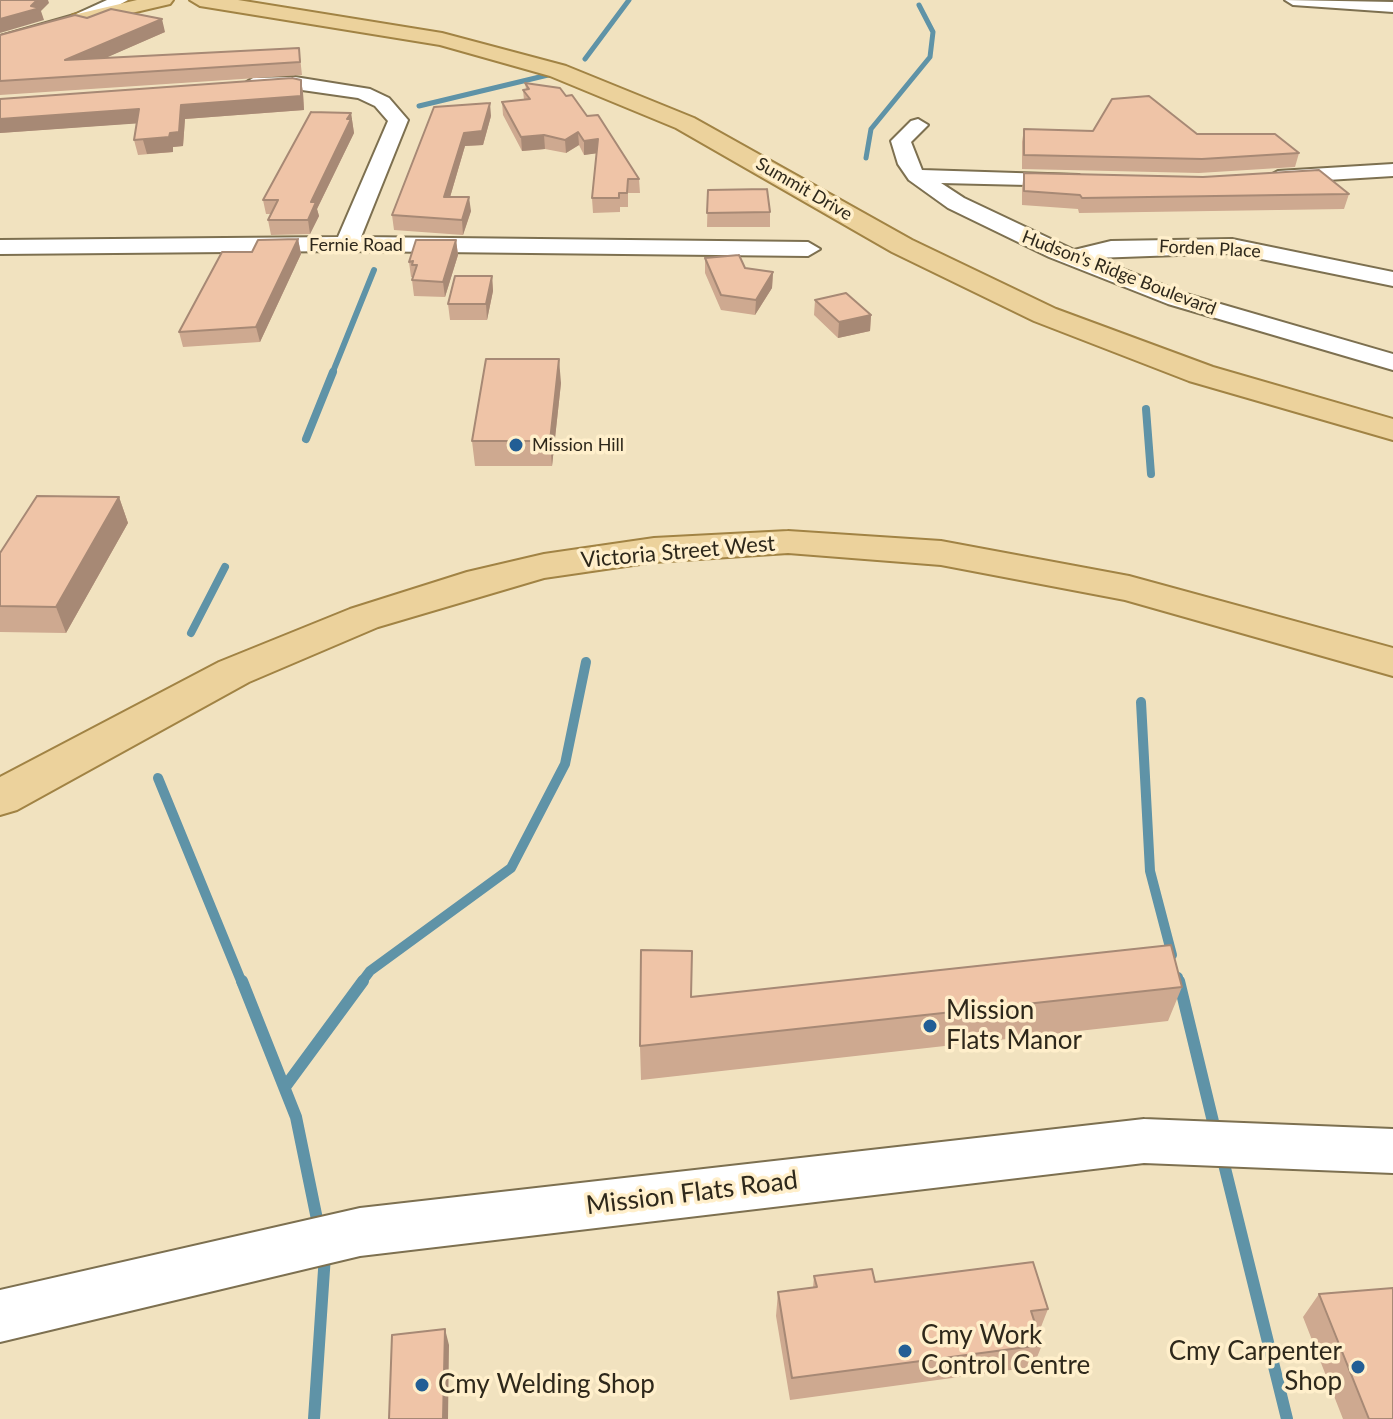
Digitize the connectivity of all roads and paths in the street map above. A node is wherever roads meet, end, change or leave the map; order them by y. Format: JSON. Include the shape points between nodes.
{"nodes":[{"id":1,"x":100,"y":0,"type":"edge"},
{"id":2,"x":120,"y":0,"type":"edge"},
{"id":3,"x":163,"y":0,"type":"edge"},
{"id":4,"x":200,"y":0,"type":"edge"},
{"id":5,"x":268,"y":0,"type":"edge"},
{"id":6,"x":1293,"y":0,"type":"edge"},
{"id":7,"x":1393,"y":7,"type":"edge"},
{"id":8,"x":80,"y":19,"type":"junction"},
{"id":9,"x":0,"y":41,"type":"edge"},
{"id":10,"x":239,"y":85,"type":"edge"},
{"id":11,"x":918,"y":125,"type":"dead end"},
{"id":12,"x":1393,"y":170,"type":"edge"},
{"id":13,"x":916,"y":176,"type":"junction"},
{"id":14,"x":1259,"y":179,"type":"edge"},
{"id":15,"x":1092,"y":181,"type":"edge"},
{"id":16,"x":346,"y":244,"type":"junction"},
{"id":17,"x":0,"y":247,"type":"edge"},
{"id":18,"x":808,"y":249,"type":"dead end"},
{"id":19,"x":1075,"y":259,"type":"junction"},
{"id":20,"x":1393,"y":279,"type":"edge"},
{"id":21,"x":1393,"y":362,"type":"edge"},
{"id":22,"x":1393,"y":406,"type":"edge"},
{"id":23,"x":1393,"y":430,"type":"edge"},
{"id":24,"x":1393,"y":638,"type":"edge"},
{"id":25,"x":1393,"y":662,"type":"edge"},
{"id":26,"x":0,"y":771,"type":"edge"},
{"id":27,"x":0,"y":798,"type":"edge"},
{"id":28,"x":1393,"y":1151,"type":"edge"},
{"id":29,"x":0,"y":1316,"type":"edge"}],
"edges":[{"from":1,"to":8,"type":"main road"},
{"from":2,"to":8,"type":"street"},
{"from":3,"to":8,"type":"main road"},
{"from":4,"to":23,"type":"main road","name":"Summit Drive","via":[[442,39],[558,71],[685,123],[902,246],[1045,315],[1201,374]]},
{"from":5,"to":22,"type":"main road","name":"Summit Drive","via":[[388,19],[573,66],[703,119],[961,259],[1062,305],[1212,358]]},
{"from":6,"to":7,"type":"street"},
{"from":8,"to":9,"type":"street"},
{"from":10,"to":16,"type":"street","via":[[295,83],[352,90],[382,102],[398,120]]},
{"from":11,"to":13,"type":"street","via":[[901,141]]},
{"from":12,"to":14,"type":"street"},
{"from":13,"to":15,"type":"street"},
{"from":13,"to":19,"type":"street","name":"Hudson's Ridge Boulevard","via":[[956,203]]},
{"from":16,"to":17,"type":"street","name":"Fernie Road"},
{"from":16,"to":18,"type":"street","name":"Fernie Road"},
{"from":19,"to":20,"type":"street","name":"Forden Place","via":[[1111,248],[1232,246]]},
{"from":19,"to":21,"type":"street","name":"Hudson's Ridge Boulevard","via":[[1177,299]]},
{"from":24,"to":26,"type":"main road","name":"Victoria Street West","via":[[1023,547],[859,529],[715,526],[535,548],[344,602],[218,655]]},
{"from":25,"to":27,"type":"main road","name":"Victoria Street West","via":[[1129,588],[954,555],[788,542],[654,550],[544,566],[364,618],[234,672]]},
{"from":28,"to":29,"type":"street","name":"Mission Flats Road","via":[[1144,1141],[360,1232]]}]}
